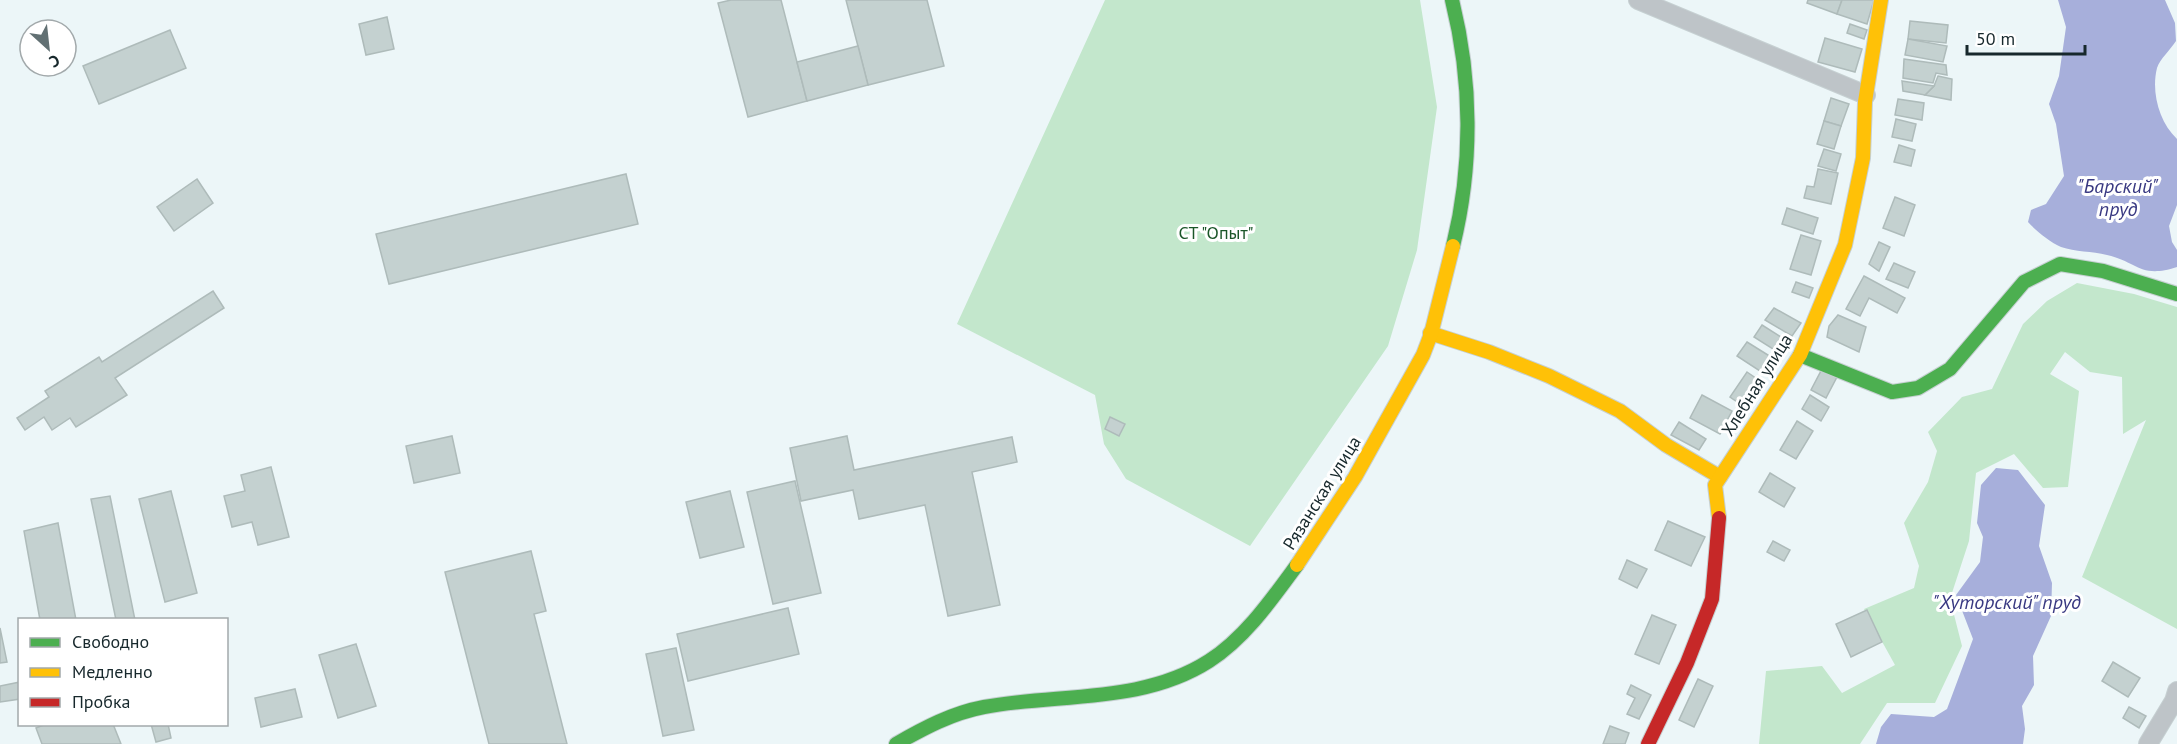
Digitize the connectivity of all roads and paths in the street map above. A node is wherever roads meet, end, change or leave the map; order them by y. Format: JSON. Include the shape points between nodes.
{"nodes":[{"id":1,"x":1452,"y":0,"type":"edge"},
{"id":2,"x":1638,"y":0,"type":"edge"},
{"id":3,"x":1881,"y":0,"type":"edge"},
{"id":4,"x":1866,"y":95,"type":"junction"},
{"id":5,"x":2177,"y":294,"type":"edge"},
{"id":6,"x":1430,"y":333,"type":"junction"},
{"id":7,"x":1800,"y":355,"type":"junction"},
{"id":8,"x":1720,"y":477,"type":"junction"},
{"id":9,"x":2177,"y":691,"type":"edge"},
{"id":10,"x":896,"y":744,"type":"edge"},
{"id":11,"x":1648,"y":744,"type":"edge"},
{"id":12,"x":2148,"y":744,"type":"edge"}],
"edges":[{"from":1,"to":6,"type":"street","name":"Рязанская улица","via":[[1466,77],[1466,158],[1461,208]]},
{"from":2,"to":4,"type":"street"},
{"from":3,"to":4,"type":"street","name":"Хлебная улица"},
{"from":4,"to":7,"type":"street","name":"Хлебная улица","via":[[1863,159],[1845,245]]},
{"from":5,"to":7,"type":"street","via":[[2103,271],[2060,264],[2024,282],[1950,369],[1918,388],[1892,392]]},
{"from":6,"to":8,"type":"street","via":[[1489,352],[1620,411],[1666,445]]},
{"from":6,"to":10,"type":"street","name":"Рязанская улица","via":[[1425,350],[1339,506],[1293,572],[1226,649],[1196,670],[1161,684],[1128,693],[982,707],[937,721]]},
{"from":7,"to":8,"type":"street","name":"Хлебная улица"},
{"from":8,"to":11,"type":"street","name":"Хлебная улица","via":[[1715,485],[1719,523],[1712,599]]},
{"from":9,"to":12,"type":"street"}]}
